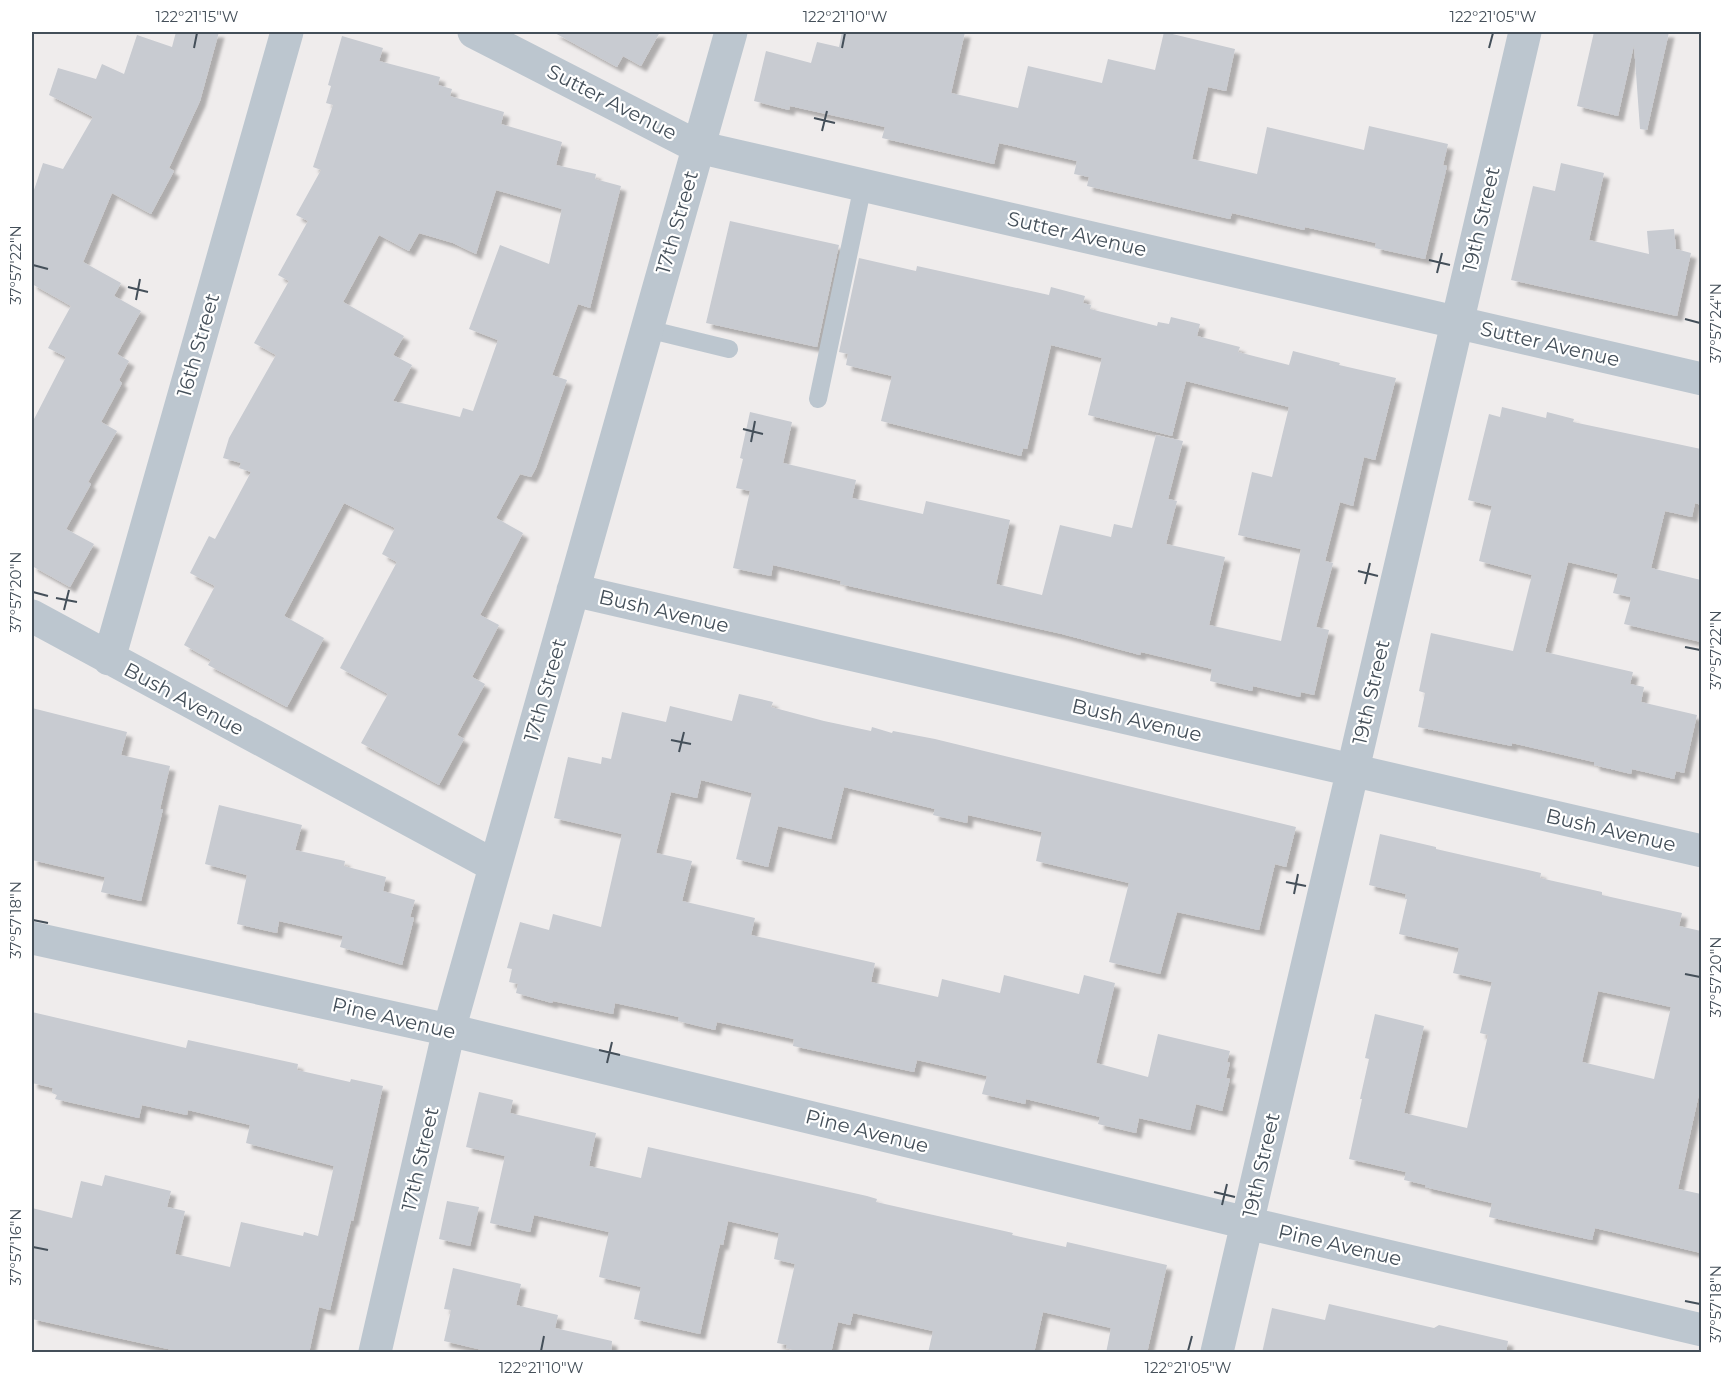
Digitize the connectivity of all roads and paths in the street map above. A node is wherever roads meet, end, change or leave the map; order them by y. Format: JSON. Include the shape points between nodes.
{"nodes":[{"id":1,"x":287,"y":32,"type":"edge"},
{"id":2,"x":474,"y":32,"type":"edge"},
{"id":3,"x":731,"y":32,"type":"edge"},
{"id":4,"x":1525,"y":32,"type":"edge"},
{"id":5,"x":698,"y":147,"type":"junction"},
{"id":6,"x":863,"y":185,"type":"junction"},
{"id":7,"x":1457,"y":322,"type":"junction"},
{"id":8,"x":647,"y":329,"type":"junction"},
{"id":9,"x":729,"y":349,"type":"dead end"},
{"id":10,"x":1701,"y":379,"type":"edge"},
{"id":11,"x":818,"y":399,"type":"dead end"},
{"id":12,"x":573,"y":590,"type":"junction"},
{"id":13,"x":32,"y":616,"type":"edge"},
{"id":14,"x":109,"y":658,"type":"junction"},
{"id":15,"x":1353,"y":770,"type":"junction"},
{"id":16,"x":1701,"y":851,"type":"edge"},
{"id":17,"x":495,"y":866,"type":"junction"},
{"id":18,"x":32,"y":938,"type":"edge"},
{"id":19,"x":449,"y":1030,"type":"junction"},
{"id":20,"x":1247,"y":1223,"type":"junction"},
{"id":21,"x":1701,"y":1330,"type":"edge"},
{"id":22,"x":375,"y":1353,"type":"edge"},
{"id":23,"x":1217,"y":1353,"type":"edge"}],
"edges":[{"from":1,"to":14,"type":"street","name":"16th Street"},
{"from":2,"to":5,"type":"street","name":"Sutter Avenue"},
{"from":3,"to":5,"type":"street","name":"17th Street"},
{"from":4,"to":7,"type":"street","name":"19th Street"},
{"from":5,"to":6,"type":"street","name":"Sutter Avenue"},
{"from":5,"to":8,"type":"street","name":"17th Street"},
{"from":6,"to":7,"type":"street","name":"Sutter Avenue"},
{"from":6,"to":11,"type":"lane"},
{"from":7,"to":10,"type":"street","name":"Sutter Avenue"},
{"from":7,"to":15,"type":"street","name":"19th Street"},
{"from":8,"to":9,"type":"lane"},
{"from":8,"to":12,"type":"street","name":"17th Street"},
{"from":12,"to":15,"type":"street","name":"Bush Avenue"},
{"from":12,"to":17,"type":"street","name":"17th Street"},
{"from":13,"to":14,"type":"street","name":"Bush Avenue"},
{"from":14,"to":17,"type":"street","name":"Bush Avenue"},
{"from":15,"to":16,"type":"street","name":"Bush Avenue"},
{"from":15,"to":20,"type":"street","name":"19th Street"},
{"from":17,"to":19,"type":"street","name":"17th Street"},
{"from":18,"to":19,"type":"street","name":"Pine Avenue"},
{"from":19,"to":20,"type":"street","name":"Pine Avenue"},
{"from":19,"to":22,"type":"street","name":"17th Street"},
{"from":20,"to":21,"type":"street","name":"Pine Avenue"},
{"from":20,"to":23,"type":"street","name":"19th Street"}]}
